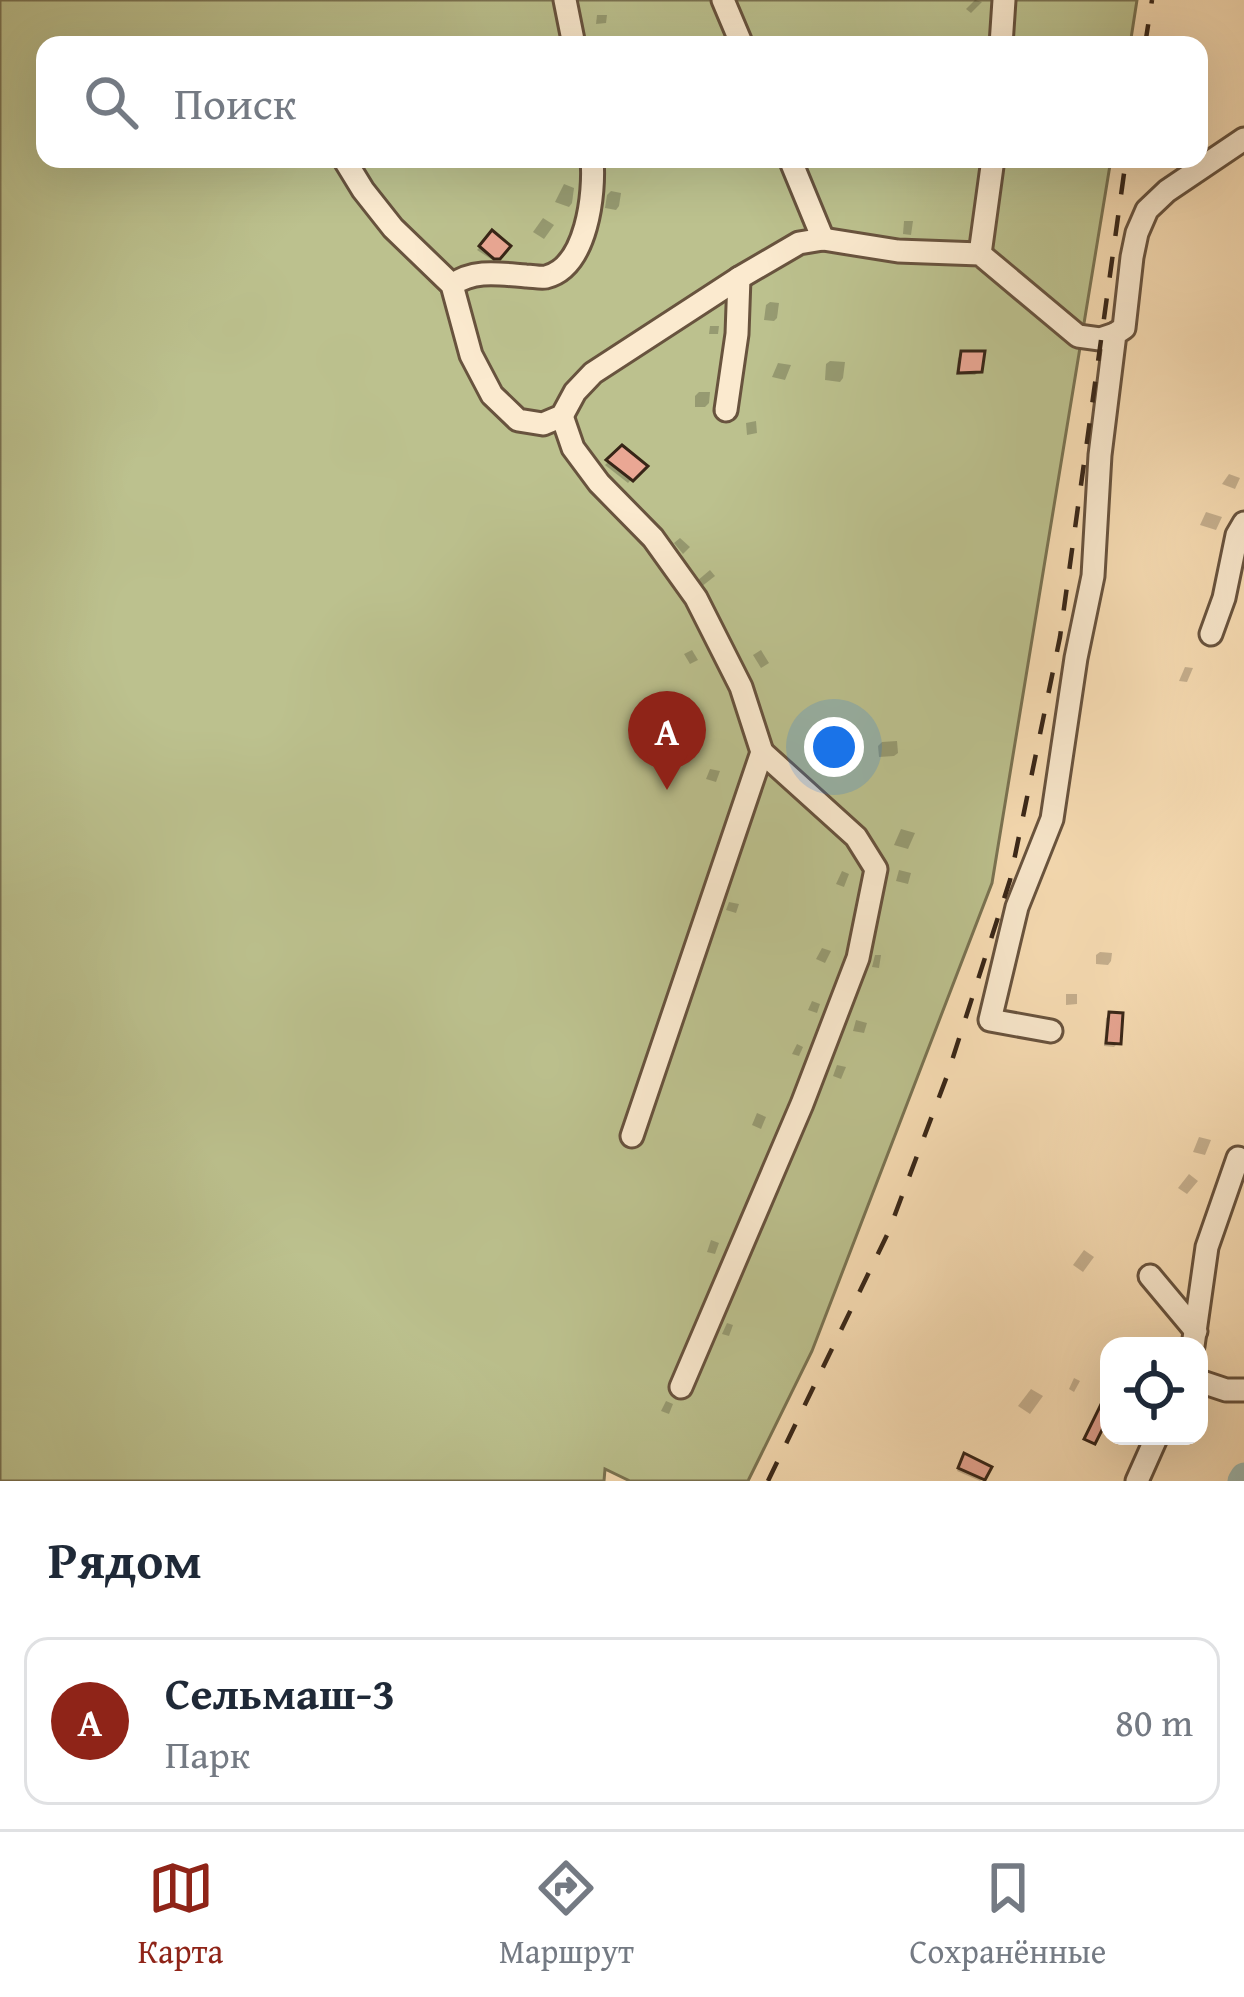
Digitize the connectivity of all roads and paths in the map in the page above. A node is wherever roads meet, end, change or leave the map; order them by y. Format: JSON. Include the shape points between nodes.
{"nodes":[{"id":1,"x":565,"y":0,"type":"edge"},
{"id":2,"x":723,"y":0,"type":"edge"},
{"id":3,"x":1004,"y":0,"type":"edge"},
{"id":4,"x":572,"y":36,"type":"edge"},
{"id":5,"x":738,"y":36,"type":"edge"},
{"id":6,"x":1002,"y":36,"type":"edge"},
{"id":7,"x":1244,"y":139,"type":"edge"},
{"id":8,"x":1208,"y":163,"type":"edge"},
{"id":9,"x":350,"y":168,"type":"edge"},
{"id":10,"x":593,"y":168,"type":"edge"},
{"id":11,"x":794,"y":168,"type":"edge"},
{"id":12,"x":992,"y":168,"type":"edge"},
{"id":13,"x":1201,"y":168,"type":"edge"},
{"id":14,"x":823,"y":239,"type":"junction"},
{"id":15,"x":980,"y":254,"type":"junction"},
{"id":16,"x":740,"y":278,"type":"junction"},
{"id":17,"x":452,"y":285,"type":"junction"},
{"id":18,"x":1115,"y":334,"type":"junction"},
{"id":19,"x":726,"y":410,"type":"dead end"},
{"id":20,"x":562,"y":416,"type":"junction"},
{"id":21,"x":1244,"y":523,"type":"edge"},
{"id":22,"x":1211,"y":634,"type":"dead end"},
{"id":23,"x":762,"y":752,"type":"junction"},
{"id":24,"x":1051,"y":1031,"type":"dead end"},
{"id":25,"x":632,"y":1136,"type":"dead end"},
{"id":26,"x":1238,"y":1158,"type":"dead end"},
{"id":27,"x":1150,"y":1276,"type":"dead end"},
{"id":28,"x":1193,"y":1337,"type":"edge"},
{"id":29,"x":1194,"y":1337,"type":"edge"},
{"id":30,"x":1208,"y":1384,"type":"edge"},
{"id":31,"x":681,"y":1387,"type":"dead end"},
{"id":32,"x":1244,"y":1390,"type":"edge"},
{"id":33,"x":1153,"y":1445,"type":"edge"},
{"id":34,"x":1136,"y":1481,"type":"edge"}],
"edges":[{"from":1,"to":4,"type":"street"},
{"from":2,"to":5,"type":"street"},
{"from":3,"to":6,"type":"street"},
{"from":7,"to":8,"type":"street"},
{"from":9,"to":17,"type":"street","via":[[393,228]]},
{"from":10,"to":17,"type":"street","via":[[585,228],[571,261],[546,277],[487,273]]},
{"from":11,"to":14,"type":"street"},
{"from":12,"to":15,"type":"street"},
{"from":13,"to":18,"type":"street","via":[[1147,210],[1124,328]]},
{"from":14,"to":15,"type":"street"},
{"from":14,"to":16,"type":"street","via":[[799,243]]},
{"from":15,"to":18,"type":"street","via":[[1078,336]]},
{"from":16,"to":19,"type":"street"},
{"from":16,"to":20,"type":"street","via":[[593,373]]},
{"from":17,"to":20,"type":"street","via":[[470,355],[492,395],[518,420],[543,424]]},
{"from":18,"to":24,"type":"street","via":[[1093,575],[1052,818],[1017,908],[990,1020]]},
{"from":20,"to":23,"type":"street","via":[[573,448],[696,598],[741,687]]},
{"from":21,"to":22,"type":"street"},
{"from":23,"to":25,"type":"street"},
{"from":23,"to":31,"type":"street","via":[[856,837],[876,869],[858,958]]},
{"from":26,"to":29,"type":"street","via":[[1207,1247]]},
{"from":27,"to":28,"type":"street"},
{"from":30,"to":32,"type":"street"},
{"from":33,"to":34,"type":"street"}]}
